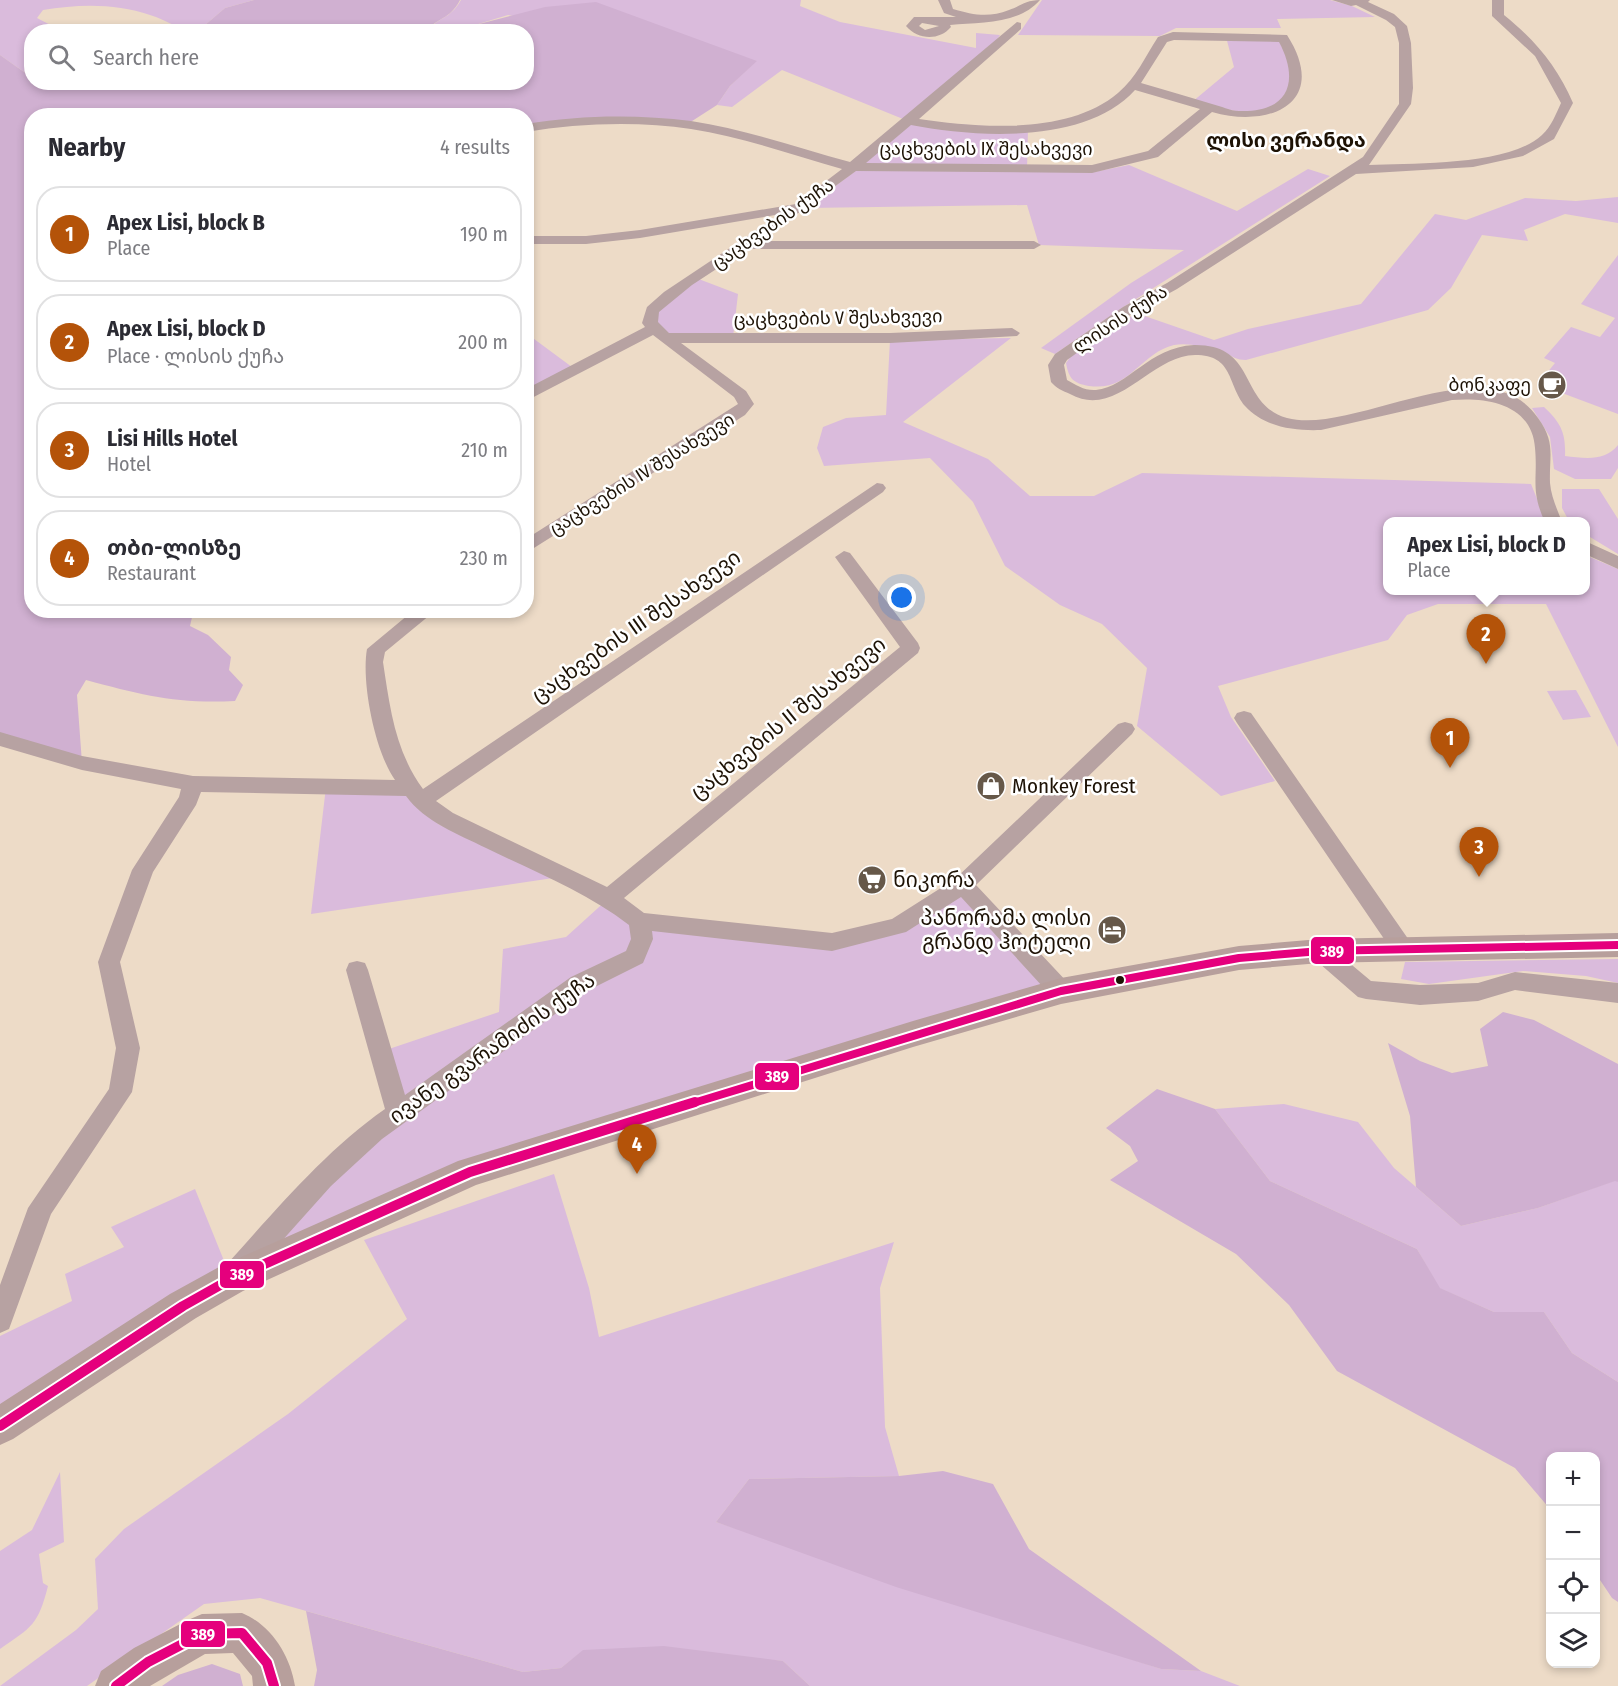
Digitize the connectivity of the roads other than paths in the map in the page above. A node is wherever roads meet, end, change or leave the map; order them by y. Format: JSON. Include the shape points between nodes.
{"nodes":[{"id":1,"x":944,"y":0,"type":"edge"},
{"id":2,"x":1034,"y":0,"type":"edge"},
{"id":3,"x":1338,"y":0,"type":"edge"},
{"id":4,"x":1498,"y":0,"type":"edge"},
{"id":5,"x":1362,"y":1,"type":"edge"},
{"id":6,"x":921,"y":15,"type":"dead end"},
{"id":7,"x":980,"y":19,"type":"junction"},
{"id":8,"x":1017,"y":26,"type":"dead end"},
{"id":9,"x":1133,"y":85,"type":"junction"},
{"id":10,"x":1210,"y":107,"type":"junction"},
{"id":11,"x":909,"y":121,"type":"junction"},
{"id":12,"x":534,"y":127,"type":"edge"},
{"id":13,"x":852,"y":167,"type":"junction"},
{"id":14,"x":1349,"y":170,"type":"junction"},
{"id":15,"x":800,"y":207,"type":"junction"},
{"id":16,"x":534,"y":240,"type":"edge"},
{"id":17,"x":746,"y":245,"type":"junction"},
{"id":18,"x":1034,"y":245,"type":"dead end"},
{"id":19,"x":660,"y":333,"type":"junction"},
{"id":20,"x":1012,"y":333,"type":"dead end"},
{"id":21,"x":534,"y":392,"type":"edge"},
{"id":22,"x":877,"y":488,"type":"dead end"},
{"id":23,"x":1552,"y":517,"type":"edge"},
{"id":24,"x":534,"y":542,"type":"edge"},
{"id":25,"x":1590,"y":549,"type":"edge"},
{"id":26,"x":844,"y":557,"type":"dead end"},
{"id":27,"x":1618,"y":563,"type":"edge"},
{"id":28,"x":417,"y":618,"type":"edge"},
{"id":29,"x":1244,"y":718,"type":"dead end"},
{"id":30,"x":1125,"y":729,"type":"dead end"},
{"id":31,"x":0,"y":740,"type":"edge"},
{"id":32,"x":193,"y":784,"type":"junction"},
{"id":33,"x":416,"y":794,"type":"junction"},
{"id":34,"x":963,"y":885,"type":"junction"},
{"id":35,"x":609,"y":898,"type":"junction"},
{"id":36,"x":639,"y":921,"type":"junction"},
{"id":37,"x":1618,"y":945,"type":"edge"},
{"id":38,"x":1403,"y":949,"type":"junction"},
{"id":39,"x":1320,"y":951,"type":"junction"},
{"id":40,"x":357,"y":970,"type":"dead end"},
{"id":41,"x":1061,"y":991,"type":"junction"},
{"id":42,"x":1618,"y":993,"type":"edge"},
{"id":43,"x":398,"y":1113,"type":"junction"},
{"id":44,"x":231,"y":1278,"type":"junction"},
{"id":45,"x":0,"y":1320,"type":"edge"},
{"id":46,"x":0,"y":1426,"type":"edge"},
{"id":47,"x":116,"y":1686,"type":"edge"},
{"id":48,"x":274,"y":1686,"type":"edge"}],
"edges":[{"from":1,"to":7,"type":"street","via":[[948,11]]},
{"from":2,"to":7,"type":"street","via":[[1023,10]]},
{"from":3,"to":5,"type":"street"},
{"from":4,"to":14,"type":"street","via":[[1498,16],[1533,44],[1557,79],[1567,103],[1559,124],[1540,143],[1488,161]]},
{"from":5,"to":14,"type":"street","name":"ლისის ქუჩა","via":[[1401,26],[1407,88],[1405,104],[1368,160]]},
{"from":6,"to":7,"type":"street","via":[[912,24],[925,33],[940,31],[945,27],[942,22]]},
{"from":8,"to":11,"type":"street","name":"ცაცხვების ქუჩა"},
{"from":9,"to":10,"type":"street","name":"ცაცხვების IX შესახვევი"},
{"from":9,"to":10,"type":"street","name":"ცაცხვების IX შესახვევი","via":[[1166,38],[1283,38],[1297,71],[1294,89],[1280,106],[1254,115],[1236,115]]},
{"from":9,"to":11,"type":"street","name":"ცაცხვების IX შესახვევი","via":[[1095,115],[1073,124],[1017,129],[939,127]]},
{"from":10,"to":13,"type":"street","name":"ცაცხვების IX შესახვევი","via":[[1153,154],[1092,169]]},
{"from":11,"to":13,"type":"street","name":"ცაცხვების ქუჩა"},
{"from":12,"to":13,"type":"street","name":"ცაცხვების IX შესახვევი","via":[[602,121],[689,125],[721,130]]},
{"from":13,"to":15,"type":"street","name":"ცაცხვების ქუჩა"},
{"from":14,"to":23,"type":"street","name":"ლისის ქუჩა","via":[[1061,357],[1056,365],[1059,382],[1084,394],[1113,392],[1169,354],[1192,349],[1223,357],[1238,371],[1250,401],[1274,420],[1290,424],[1321,425],[1456,394],[1495,396],[1518,405],[1535,424],[1543,441],[1542,484]]},
{"from":15,"to":16,"type":"street","via":[[640,234]]},
{"from":15,"to":17,"type":"street","name":"ცაცხვების ქუჩა"},
{"from":17,"to":18,"type":"street"},
{"from":17,"to":19,"type":"street","name":"ცაცხვების ქუჩა","via":[[652,310],[650,323]]},
{"from":19,"to":20,"type":"street","name":"ცაცხვების V შესახვევი","via":[[890,338]]},
{"from":19,"to":21,"type":"street"},
{"from":19,"to":24,"type":"street","name":"ცაცხვების IV შესახვევი","via":[[740,394],[746,404]]},
{"from":22,"to":33,"type":"street","name":"ცაცხვების III შესახვევი"},
{"from":25,"to":27,"type":"street"},
{"from":26,"to":35,"type":"street","name":"ცაცხვების II შესახვევი","via":[[911,648]]},
{"from":28,"to":33,"type":"street","via":[[376,649],[374,662],[383,724],[399,771]]},
{"from":29,"to":38,"type":"street"},
{"from":30,"to":34,"type":"street"},
{"from":31,"to":32,"type":"street","via":[[82,764]]},
{"from":32,"to":33,"type":"street"},
{"from":32,"to":45,"type":"street","via":[[189,799],[143,870],[109,962],[128,1048],[120,1092],[41,1208]]},
{"from":33,"to":35,"type":"street","via":[[446,819]]},
{"from":34,"to":36,"type":"street","via":[[898,926],[832,942]]},
{"from":34,"to":41,"type":"street"},
{"from":35,"to":36,"type":"street"},
{"from":36,"to":43,"type":"street","name":"ივანე გვარამიძის ქუჩა","via":[[642,939],[635,957],[579,984]]},
{"from":37,"to":38,"type":"main road"},
{"from":38,"to":39,"type":"main road"},
{"from":39,"to":41,"type":"main road","via":[[1239,958]]},
{"from":39,"to":42,"type":"street","via":[[1366,990],[1420,995],[1478,992],[1515,981]]},
{"from":40,"to":43,"type":"street"},
{"from":41,"to":44,"type":"main road","via":[[470,1172]]},
{"from":43,"to":44,"type":"street","name":"ივანე გვარამიძის ქუჩა","via":[[349,1151]]},
{"from":44,"to":46,"type":"main road"},
{"from":47,"to":48,"type":"main road","via":[[148,1662],[202,1634],[242,1633],[264,1656],[274,1676]]}]}
